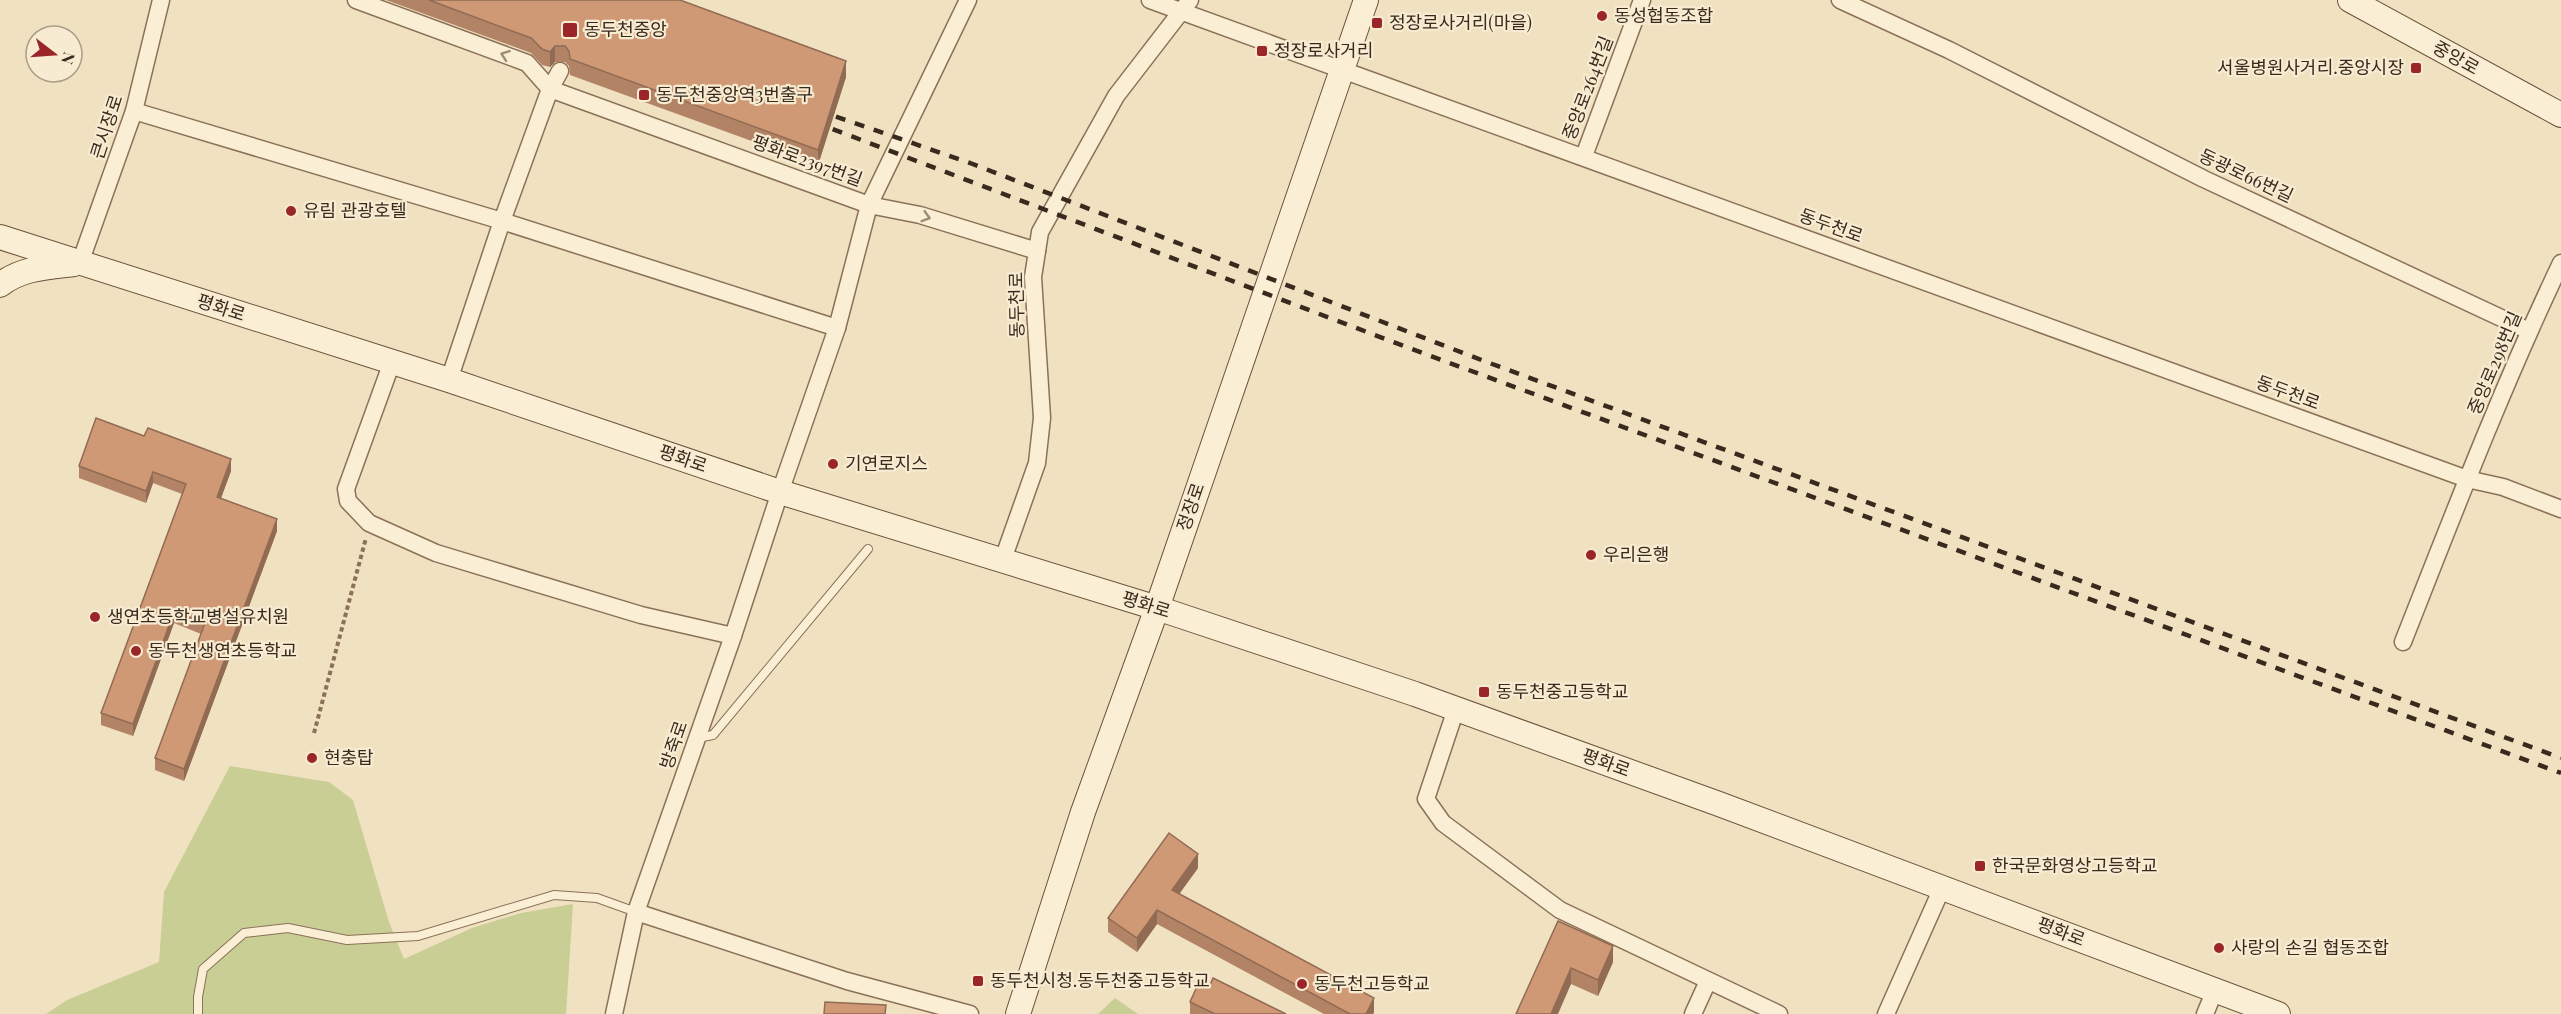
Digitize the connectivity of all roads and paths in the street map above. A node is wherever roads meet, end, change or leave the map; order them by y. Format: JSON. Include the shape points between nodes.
{"nodes":[{"id":1,"x":161,"y":0,"type":"edge"},
{"id":2,"x":356,"y":0,"type":"edge"},
{"id":3,"x":968,"y":0,"type":"edge"},
{"id":4,"x":1150,"y":0,"type":"edge"},
{"id":5,"x":1366,"y":0,"type":"edge"},
{"id":6,"x":1642,"y":0,"type":"edge"},
{"id":7,"x":1840,"y":0,"type":"edge"},
{"id":8,"x":2350,"y":0,"type":"edge"},
{"id":9,"x":1186,"y":6,"type":"edge"},
{"id":10,"x":1342,"y":69,"type":"junction"},
{"id":11,"x":560,"y":71,"type":"dead end"},
{"id":12,"x":550,"y":89,"type":"junction"},
{"id":13,"x":134,"y":111,"type":"junction"},
{"id":14,"x":2561,"y":115,"type":"edge"},
{"id":15,"x":1584,"y":156,"type":"junction"},
{"id":16,"x":869,"y":205,"type":"junction"},
{"id":17,"x":502,"y":221,"type":"junction"},
{"id":18,"x":0,"y":237,"type":"edge"},
{"id":19,"x":1037,"y":251,"type":"junction"},
{"id":20,"x":80,"y":263,"type":"junction"},
{"id":21,"x":2561,"y":263,"type":"edge"},
{"id":22,"x":0,"y":285,"type":"edge"},
{"id":23,"x":837,"y":327,"type":"junction"},
{"id":24,"x":2529,"y":331,"type":"junction"},
{"id":25,"x":392,"y":362,"type":"junction"},
{"id":26,"x":449,"y":380,"type":"junction"},
{"id":27,"x":2467,"y":479,"type":"junction"},
{"id":28,"x":780,"y":492,"type":"junction"},
{"id":29,"x":2561,"y":510,"type":"edge"},
{"id":30,"x":369,"y":523,"type":"junction"},
{"id":31,"x":868,"y":549,"type":"dead end"},
{"id":32,"x":1002,"y":562,"type":"junction"},
{"id":33,"x":1157,"y":608,"type":"junction"},
{"id":34,"x":733,"y":636,"type":"junction"},
{"id":35,"x":2403,"y":642,"type":"dead end"},
{"id":36,"x":1456,"y":709,"type":"junction"},
{"id":37,"x":314,"y":733,"type":"dead end"},
{"id":38,"x":696,"y":738,"type":"junction"},
{"id":39,"x":1942,"y":888,"type":"junction"},
{"id":40,"x":636,"y":912,"type":"junction"},
{"id":41,"x":1708,"y":981,"type":"junction"},
{"id":42,"x":2215,"y":990,"type":"junction"},
{"id":43,"x":198,"y":1014,"type":"edge"},
{"id":44,"x":614,"y":1014,"type":"edge"},
{"id":45,"x":970,"y":1014,"type":"edge"},
{"id":46,"x":1018,"y":1014,"type":"edge"},
{"id":47,"x":1693,"y":1014,"type":"edge"},
{"id":48,"x":1779,"y":1014,"type":"edge"},
{"id":49,"x":1886,"y":1014,"type":"edge"},
{"id":50,"x":2205,"y":1014,"type":"edge"},
{"id":51,"x":2278,"y":1014,"type":"edge"}],
"edges":[{"from":1,"to":13,"type":"street","name":"큰시장로"},
{"from":12,"to":2,"type":"street","one_way":true,"via":[[527,63]]},
{"from":3,"to":16,"type":"street"},
{"from":4,"to":9,"type":"street","name":"동두천로"},
{"from":5,"to":10,"type":"main road","name":"정장로"},
{"from":6,"to":15,"type":"street","name":"중앙로264번길"},
{"from":7,"to":24,"type":"street","name":"동광로66번길","via":[[1949,50],[2204,179]]},
{"from":8,"to":14,"type":"main road","name":"중앙로"},
{"from":9,"to":10,"type":"street","name":"동두천로"},
{"from":9,"to":19,"type":"street","name":"동두천로","via":[[1116,96],[1040,232]]},
{"from":10,"to":15,"type":"street","name":"동두천로"},
{"from":10,"to":33,"type":"main road","name":"정장로"},
{"from":11,"to":12,"type":"street"},
{"from":12,"to":16,"type":"street","name":"평화로2397번길"},
{"from":12,"to":17,"type":"street"},
{"from":13,"to":17,"type":"street"},
{"from":13,"to":20,"type":"street","name":"큰시장로"},
{"from":15,"to":27,"type":"street","name":"동두천로"},
{"from":16,"to":19,"type":"street","one_way":true,"via":[[920,215]]},
{"from":16,"to":23,"type":"street","name":"평화로2397번길"},
{"from":17,"to":23,"type":"street"},
{"from":17,"to":26,"type":"street"},
{"from":18,"to":20,"type":"main road","name":"평화로"},
{"from":19,"to":32,"type":"street","name":"동두천로","via":[[1033,277],[1042,418],[1037,463]]},
{"from":20,"to":22,"type":"main road","via":[[31,270],[11,276]]},
{"from":20,"to":25,"type":"main road","name":"평화로"},
{"from":21,"to":24,"type":"street","name":"중앙로298번길"},
{"from":23,"to":28,"type":"street","name":"평화로2397번길"},
{"from":24,"to":27,"type":"street","name":"중앙로298번길"},
{"from":25,"to":26,"type":"main road","name":"평화로"},
{"from":25,"to":30,"type":"street","via":[[346,489],[348,501]]},
{"from":26,"to":28,"type":"main road","name":"평화로"},
{"from":27,"to":29,"type":"street","name":"동두천로","via":[[2503,487]]},
{"from":27,"to":35,"type":"street"},
{"from":28,"to":32,"type":"main road","name":"평화로"},
{"from":28,"to":34,"type":"street","name":"방죽로"},
{"from":30,"to":34,"type":"street","via":[[455,559],[641,615]]},
{"from":30,"to":37,"type":"path"},
{"from":31,"to":38,"type":"lane","via":[[713,735]]},
{"from":32,"to":33,"type":"main road","name":"평화로"},
{"from":33,"to":36,"type":"main road","name":"평화로"},
{"from":33,"to":46,"type":"main road","name":"정장로","via":[[1083,812]]},
{"from":34,"to":38,"type":"street","name":"방죽로"},
{"from":36,"to":39,"type":"main road","name":"평화로"},
{"from":36,"to":41,"type":"street","via":[[1426,799],[1443,823],[1560,910]]},
{"from":38,"to":40,"type":"street","name":"방죽로"},
{"from":39,"to":42,"type":"main road","name":"평화로"},
{"from":39,"to":49,"type":"street"},
{"from":40,"to":43,"type":"lane","via":[[597,898],[554,895],[417,936],[348,940],[288,928],[244,933],[203,969]]},
{"from":40,"to":44,"type":"street","name":"방죽로"},
{"from":40,"to":45,"type":"street","via":[[847,981]]},
{"from":41,"to":47,"type":"street"},
{"from":41,"to":48,"type":"street"},
{"from":42,"to":50,"type":"street"},
{"from":42,"to":51,"type":"main road","name":"평화로"}]}
